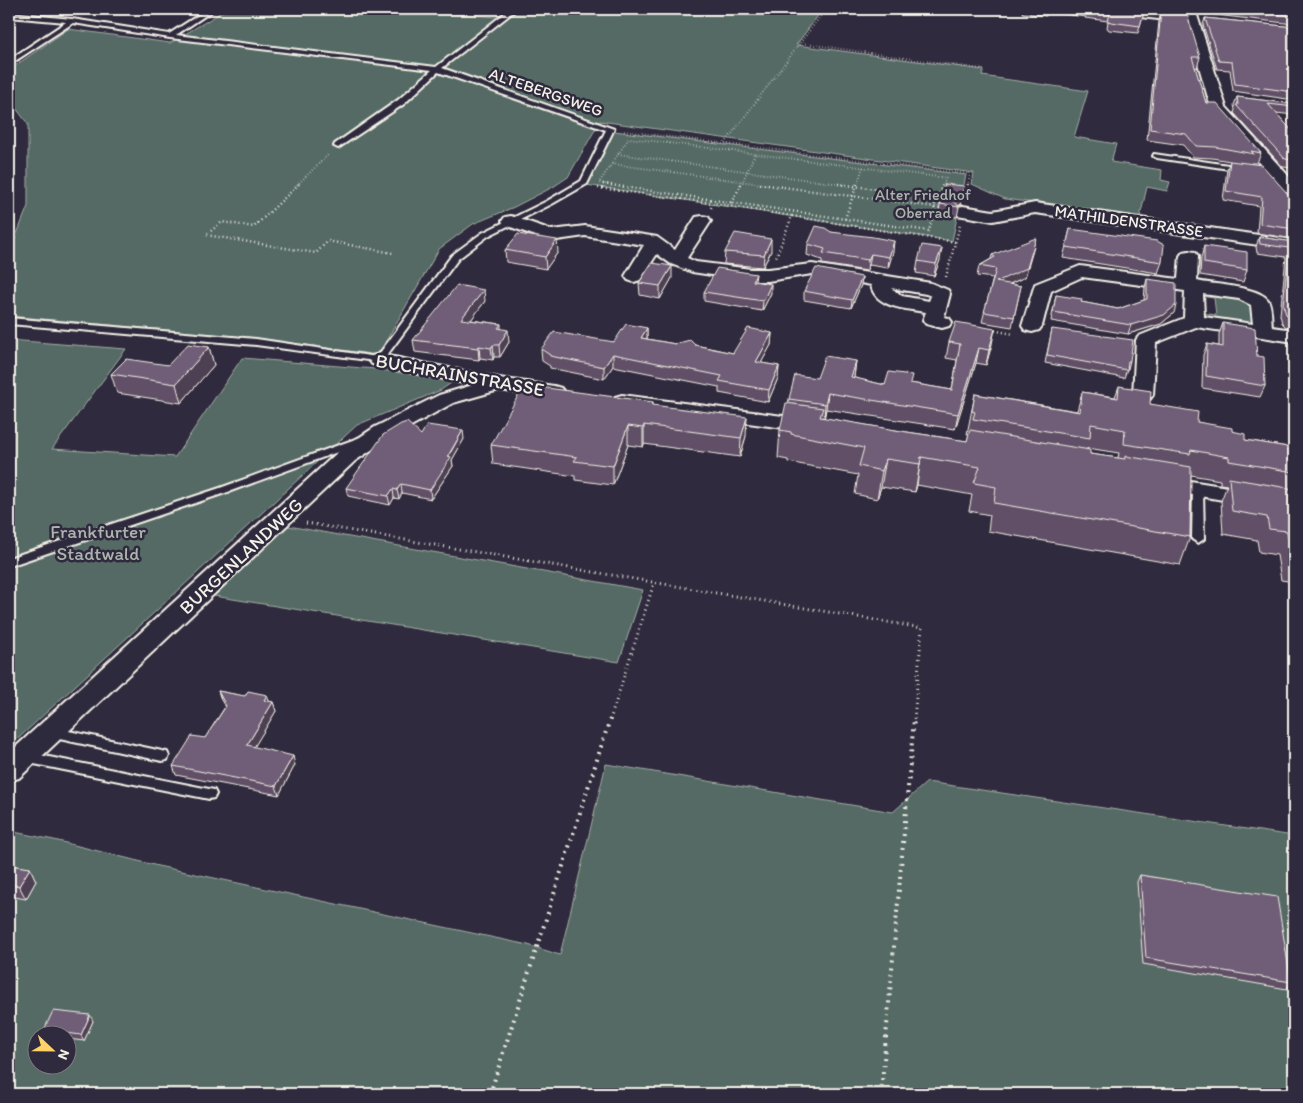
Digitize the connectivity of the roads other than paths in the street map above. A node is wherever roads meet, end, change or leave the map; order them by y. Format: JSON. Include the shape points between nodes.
{"nodes":[{"id":1,"x":212,"y":9,"type":"edge"},
{"id":2,"x":514,"y":9,"type":"edge"},
{"id":3,"x":1103,"y":9,"type":"edge"},
{"id":4,"x":1191,"y":14,"type":"edge"},
{"id":5,"x":9,"y":15,"type":"edge"},
{"id":6,"x":72,"y":21,"type":"junction"},
{"id":7,"x":1210,"y":21,"type":"edge"},
{"id":8,"x":170,"y":36,"type":"junction"},
{"id":9,"x":9,"y":62,"type":"edge"},
{"id":10,"x":437,"y":69,"type":"junction"},
{"id":11,"x":1214,"y":96,"type":"junction"},
{"id":12,"x":1232,"y":98,"type":"dead end"},
{"id":13,"x":338,"y":146,"type":"road end"},
{"id":14,"x":1157,"y":156,"type":"dead end"},
{"id":15,"x":1250,"y":170,"type":"edge"},
{"id":16,"x":1294,"y":192,"type":"edge"},
{"id":17,"x":963,"y":211,"type":"road end"},
{"id":18,"x":511,"y":221,"type":"junction"},
{"id":19,"x":702,"y":221,"type":"road end"},
{"id":20,"x":654,"y":243,"type":"junction"},
{"id":21,"x":1294,"y":245,"type":"edge"},
{"id":22,"x":1189,"y":256,"type":"dead end"},
{"id":23,"x":677,"y":260,"type":"junction"},
{"id":24,"x":634,"y":276,"type":"dead end"},
{"id":25,"x":1190,"y":286,"type":"junction"},
{"id":26,"x":940,"y":308,"type":"road end"},
{"id":27,"x":1194,"y":321,"type":"junction"},
{"id":28,"x":9,"y":322,"type":"edge"},
{"id":29,"x":1037,"y":330,"type":"road end"},
{"id":30,"x":1264,"y":331,"type":"junction"},
{"id":31,"x":1294,"y":336,"type":"edge"},
{"id":32,"x":379,"y":360,"type":"junction"},
{"id":33,"x":499,"y":384,"type":"junction"},
{"id":34,"x":1143,"y":395,"type":"edge"},
{"id":35,"x":830,"y":428,"type":"edge"},
{"id":36,"x":384,"y":432,"type":"junction"},
{"id":37,"x":1143,"y":480,"type":"edge"},
{"id":38,"x":1198,"y":489,"type":"junction"},
{"id":39,"x":1294,"y":505,"type":"edge"},
{"id":40,"x":1198,"y":539,"type":"dead end"},
{"id":41,"x":9,"y":562,"type":"edge"},
{"id":42,"x":50,"y":732,"type":"junction"},
{"id":43,"x":162,"y":756,"type":"dead end"},
{"id":44,"x":16,"y":763,"type":"edge"},
{"id":45,"x":209,"y":794,"type":"dead end"}],
"edges":[{"from":1,"to":8,"type":"lane"},
{"from":2,"to":10,"type":"lane"},
{"from":3,"to":4,"type":"street"},
{"from":4,"to":7,"type":"street"},
{"from":4,"to":11,"type":"street"},
{"from":5,"to":6,"type":"lane","name":"ALTEBERGSWEG"},
{"from":6,"to":8,"type":"lane","name":"ALTEBERGSWEG"},
{"from":6,"to":9,"type":"lane"},
{"from":8,"to":10,"type":"lane","name":"ALTEBERGSWEG"},
{"from":10,"to":13,"type":"lane","via":[[401,102]]},
{"from":10,"to":18,"type":"lane","name":"ALTEBERGSWEG","via":[[610,129],[584,182]]},
{"from":11,"to":12,"type":"street"},
{"from":11,"to":16,"type":"street","via":[[1218,108],[1272,172]]},
{"from":14,"to":15,"type":"lane"},
{"from":17,"to":21,"type":"street","name":"MATHILDENSTRASSE","via":[[993,216],[1035,208]]},
{"from":18,"to":20,"type":"street","via":[[544,235],[585,231]]},
{"from":18,"to":32,"type":"lane","via":[[477,237],[455,257]]},
{"from":19,"to":23,"type":"street"},
{"from":20,"to":23,"type":"street"},
{"from":20,"to":24,"type":"street"},
{"from":22,"to":25,"type":"street"},
{"from":23,"to":26,"type":"street","via":[[692,266],[751,275],[812,269],[880,280],[882,292],[896,300]]},
{"from":25,"to":27,"type":"street"},
{"from":25,"to":29,"type":"street","via":[[1080,271],[1042,288]]},
{"from":25,"to":30,"type":"street","via":[[1252,297],[1260,302]]},
{"from":27,"to":30,"type":"street"},
{"from":27,"to":34,"type":"street","via":[[1139,341]]},
{"from":28,"to":32,"type":"lane","name":"BUCHRAINSTRASSE","via":[[256,342]]},
{"from":30,"to":31,"type":"street"},
{"from":32,"to":33,"type":"street","name":"BUCHRAINSTRASSE"},
{"from":33,"to":35,"type":"street","name":"BUCHRAINSTRASSE"},
{"from":33,"to":36,"type":"street","name":"BURGENLANDWEG","via":[[446,399]]},
{"from":36,"to":41,"type":"lane"},
{"from":36,"to":42,"type":"street","name":"BURGENLANDWEG","via":[[347,456]]},
{"from":37,"to":38,"type":"street"},
{"from":38,"to":39,"type":"street"},
{"from":38,"to":40,"type":"lane"},
{"from":42,"to":43,"type":"lane"},
{"from":42,"to":44,"type":"street","name":"BURGENLANDWEG"},
{"from":44,"to":45,"type":"lane"}]}
